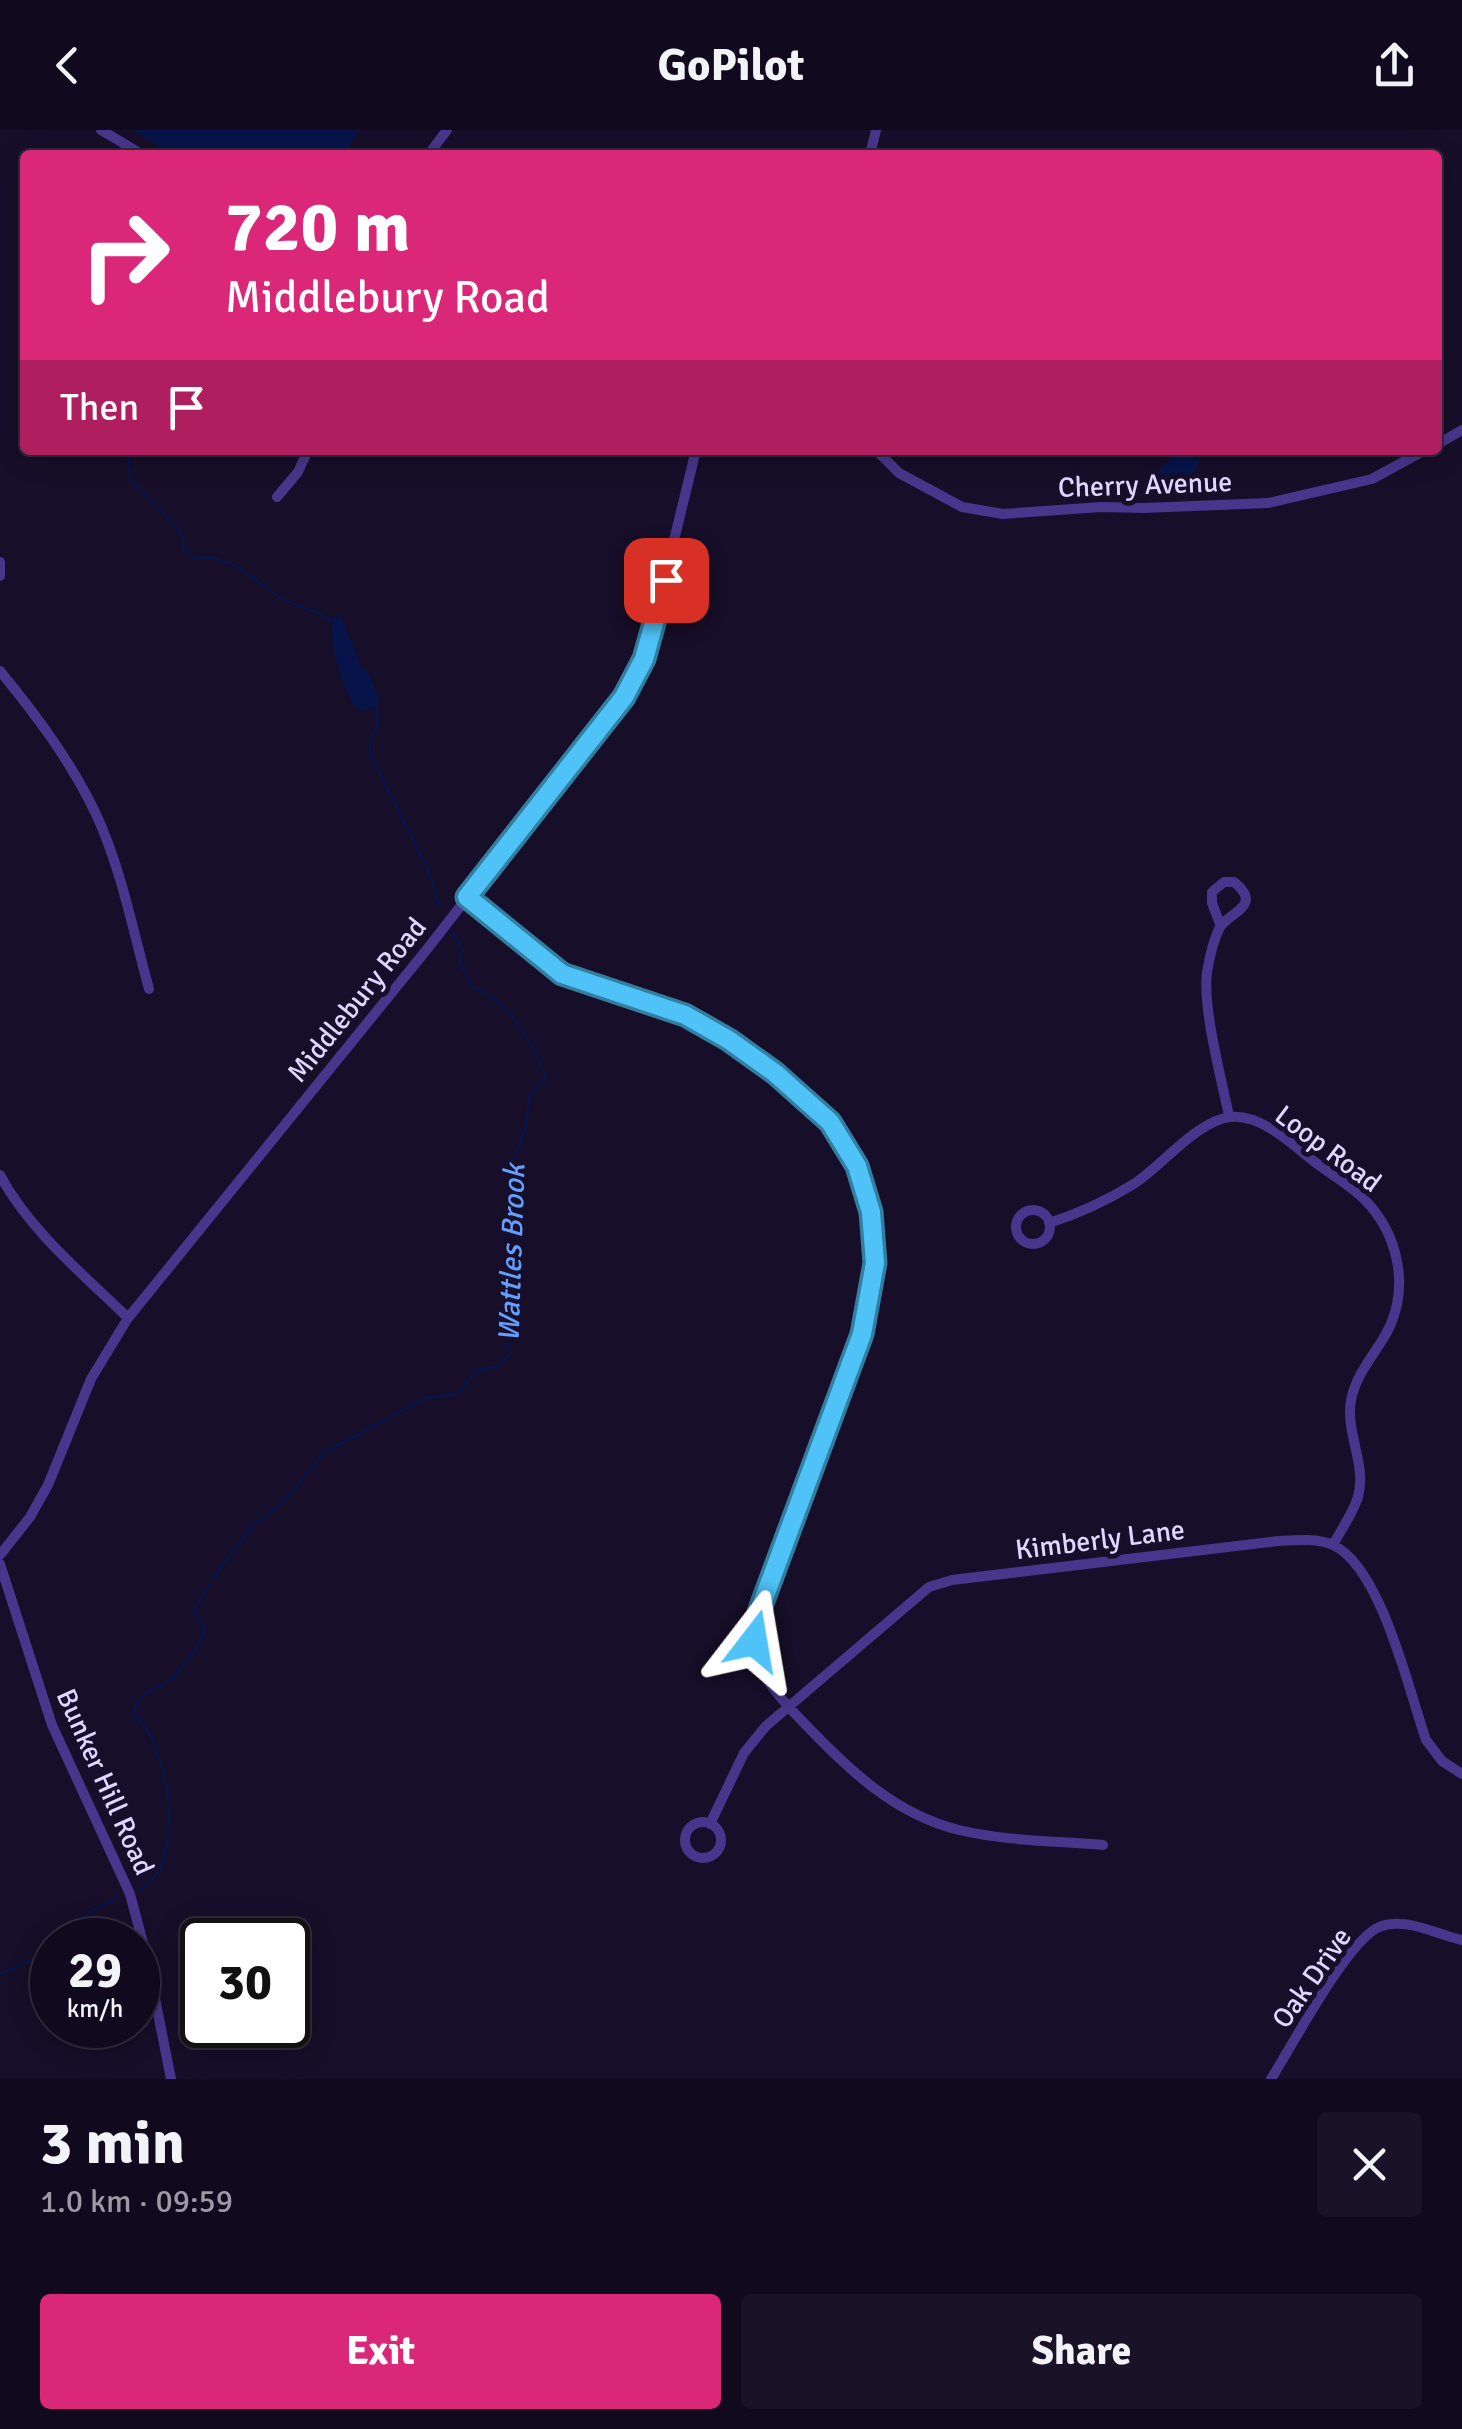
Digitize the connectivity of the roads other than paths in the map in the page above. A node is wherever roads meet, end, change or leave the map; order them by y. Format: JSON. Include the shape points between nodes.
{"nodes":[{"id":1,"x":101,"y":130,"type":"edge"},
{"id":2,"x":448,"y":130,"type":"edge"},
{"id":3,"x":135,"y":150,"type":"edge"},
{"id":4,"x":432,"y":150,"type":"edge"},
{"id":5,"x":306,"y":455,"type":"edge"},
{"id":6,"x":695,"y":455,"type":"edge"},
{"id":7,"x":881,"y":455,"type":"edge"},
{"id":8,"x":1417,"y":455,"type":"edge"},
{"id":9,"x":278,"y":497,"type":"dead end"},
{"id":10,"x":0,"y":562,"type":"edge"},
{"id":11,"x":0,"y":576,"type":"edge"},
{"id":12,"x":0,"y":671,"type":"edge"},
{"id":13,"x":467,"y":897,"type":"junction"},
{"id":14,"x":1220,"y":924,"type":"dead end"},
{"id":15,"x":149,"y":989,"type":"dead end"},
{"id":16,"x":1229,"y":1116,"type":"junction"},
{"id":17,"x":0,"y":1174,"type":"edge"},
{"id":18,"x":1049,"y":1223,"type":"dead end"},
{"id":19,"x":128,"y":1318,"type":"junction"},
{"id":20,"x":1333,"y":1545,"type":"junction"},
{"id":21,"x":0,"y":1555,"type":"edge"},
{"id":22,"x":0,"y":1564,"type":"edge"},
{"id":23,"x":788,"y":1706,"type":"junction"},
{"id":24,"x":1462,"y":1774,"type":"edge"},
{"id":25,"x":710,"y":1824,"type":"dead end"},
{"id":26,"x":1103,"y":1845,"type":"dead end"},
{"id":27,"x":1462,"y":1940,"type":"edge"},
{"id":28,"x":171,"y":2079,"type":"edge"},
{"id":29,"x":1270,"y":2079,"type":"edge"}],
"edges":[{"from":1,"to":3,"type":"street"},
{"from":2,"to":4,"type":"street"},
{"from":5,"to":9,"type":"street"},
{"from":6,"to":13,"type":"street","name":"Middlebury Road","via":[[644,659],[624,697]]},
{"from":7,"to":8,"type":"street","name":"Cherry Avenue","via":[[899,473],[962,507],[1003,514],[1268,503],[1372,479]]},
{"from":10,"to":11,"type":"street"},
{"from":12,"to":15,"type":"street","via":[[48,732],[97,815]]},
{"from":13,"to":19,"type":"street","name":"Middlebury Road"},
{"from":13,"to":23,"type":"street","via":[[562,974],[685,1015],[729,1040],[830,1122],[857,1166],[871,1212],[875,1263],[862,1334],[754,1641],[760,1668]]},
{"from":14,"to":16,"type":"street","via":[[1206,972]]},
{"from":16,"to":18,"type":"street","name":"Loop Road","via":[[1195,1134],[1135,1184]]},
{"from":16,"to":20,"type":"street","name":"Loop Road","via":[[1254,1120],[1363,1198],[1395,1249],[1397,1303],[1358,1376],[1349,1416],[1358,1498]]},
{"from":17,"to":19,"type":"street","via":[[43,1235]]},
{"from":19,"to":21,"type":"street","name":"Middlebury Road","via":[[91,1378],[50,1483]]},
{"from":20,"to":23,"type":"street","name":"Kimberly Lane","via":[[1278,1541],[928,1587]]},
{"from":20,"to":24,"type":"street","via":[[1360,1567],[1376,1592],[1426,1740]]},
{"from":22,"to":28,"type":"street","name":"Bunker Hill Road","via":[[52,1725],[130,1894]]},
{"from":23,"to":25,"type":"street","name":"Kimberly Lane","via":[[744,1753]]},
{"from":23,"to":26,"type":"street","via":[[844,1765],[920,1816],[998,1837]]},
{"from":27,"to":29,"type":"street","name":"Oak Drive","via":[[1408,1924],[1380,1926],[1356,1944]]}]}
